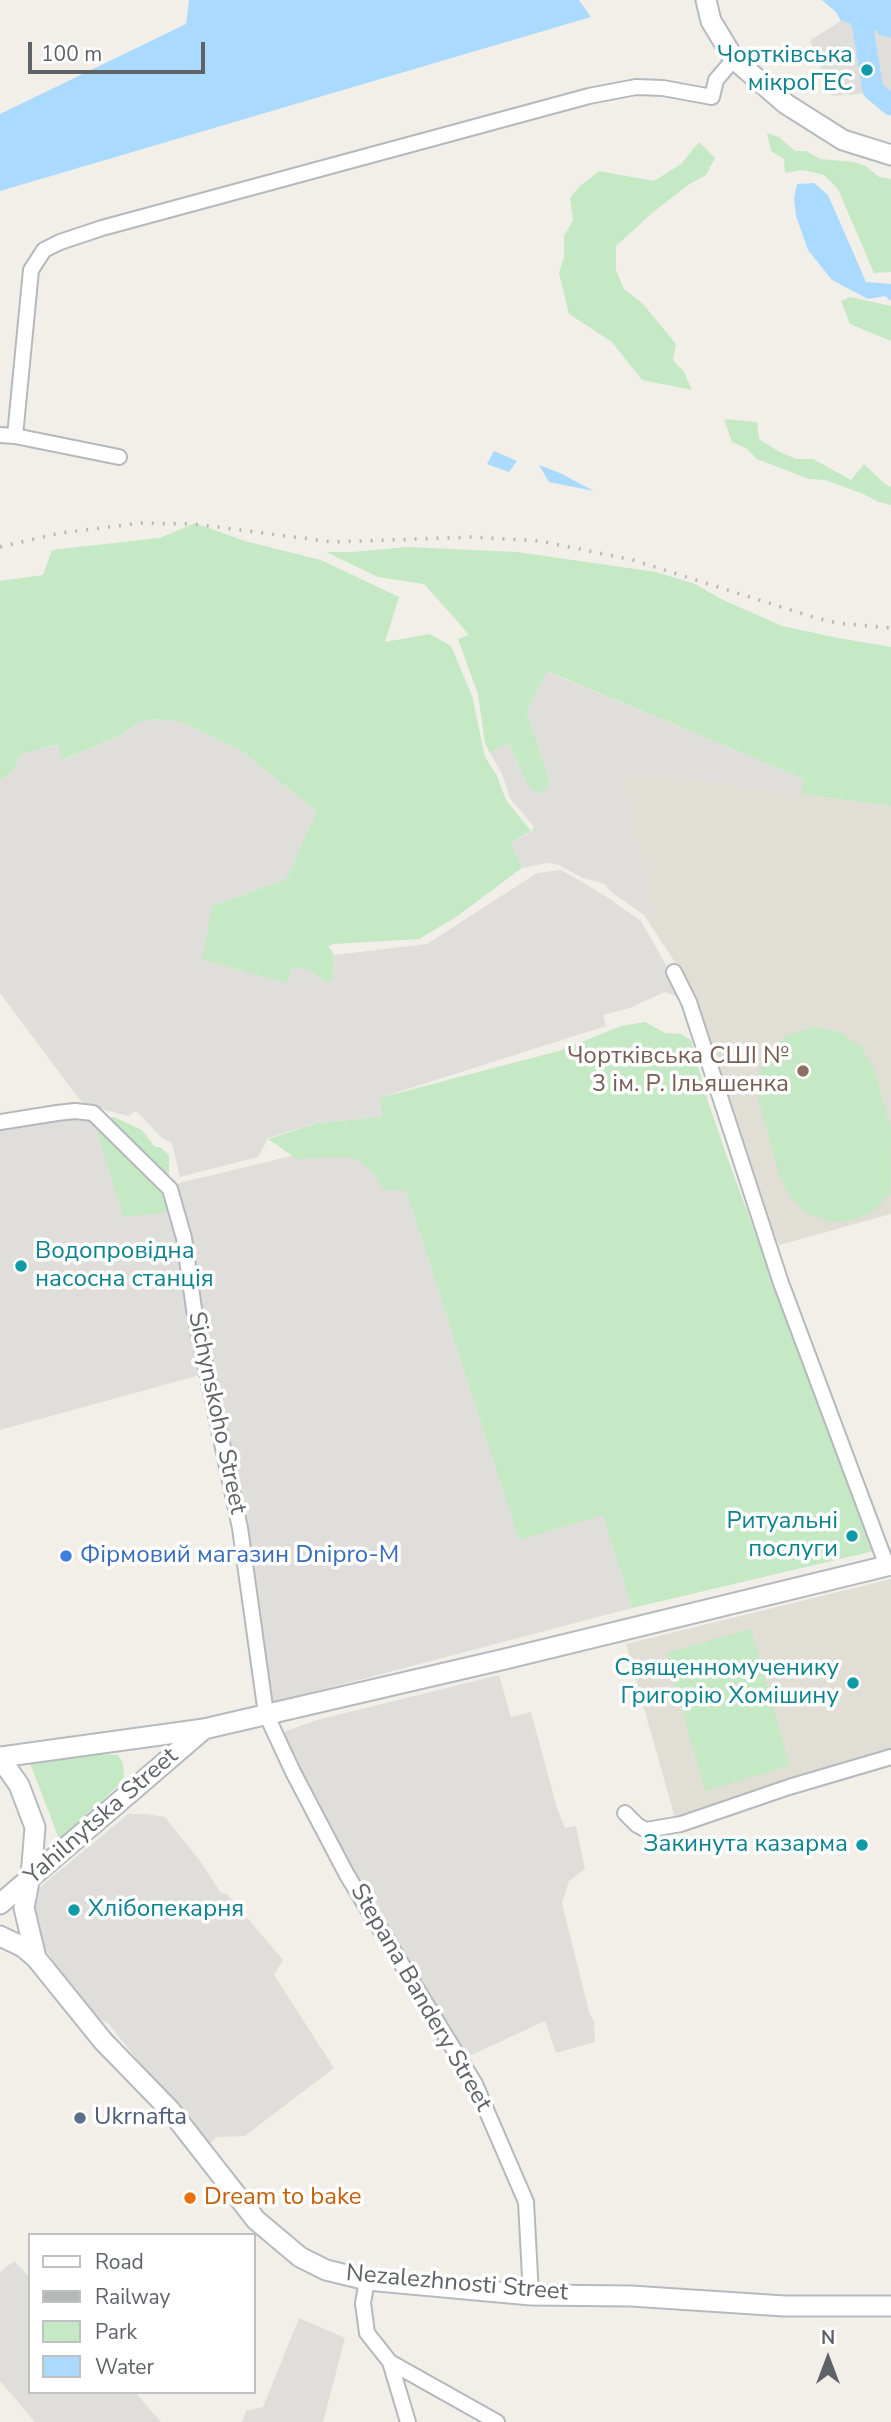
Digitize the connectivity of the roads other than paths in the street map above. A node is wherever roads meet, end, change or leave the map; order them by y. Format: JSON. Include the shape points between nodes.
{"nodes":[{"id":1,"x":706,"y":0,"type":"edge"},
{"id":2,"x":734,"y":59,"type":"junction"},
{"id":3,"x":891,"y":155,"type":"edge"},
{"id":4,"x":7,"y":435,"type":"edge"},
{"id":5,"x":119,"y":457,"type":"dead end"},
{"id":6,"x":674,"y":972,"type":"dead end"},
{"id":7,"x":0,"y":1122,"type":"edge"},
{"id":8,"x":889,"y":1566,"type":"edge"},
{"id":9,"x":266,"y":1714,"type":"junction"},
{"id":10,"x":204,"y":1729,"type":"junction"},
{"id":11,"x":0,"y":1757,"type":"edge"},
{"id":12,"x":891,"y":1757,"type":"edge"},
{"id":13,"x":625,"y":1814,"type":"dead end"},
{"id":14,"x":29,"y":1879,"type":"junction"},
{"id":15,"x":0,"y":1904,"type":"edge"},
{"id":16,"x":0,"y":1936,"type":"edge"},
{"id":17,"x":36,"y":1958,"type":"junction"},
{"id":18,"x":367,"y":2280,"type":"junction"},
{"id":19,"x":531,"y":2295,"type":"junction"},
{"id":20,"x":891,"y":2306,"type":"edge"},
{"id":21,"x":390,"y":2362,"type":"junction"},
{"id":22,"x":408,"y":2422,"type":"edge"},
{"id":23,"x":497,"y":2422,"type":"edge"}],
"edges":[{"from":1,"to":2,"type":"street","via":[[711,21]]},
{"from":2,"to":3,"type":"street","via":[[786,104],[843,140]]},
{"from":2,"to":4,"type":"street","via":[[716,80],[712,97],[636,87],[589,96],[102,228],[44,250],[31,270]]},
{"from":4,"to":5,"type":"street"},
{"from":6,"to":8,"type":"street","via":[[690,1002],[781,1283]]},
{"from":7,"to":9,"type":"street","name":"Sichynskoho Street","via":[[75,1111],[93,1114],[170,1189],[184,1238],[195,1316],[240,1528]]},
{"from":8,"to":9,"type":"street"},
{"from":9,"to":10,"type":"street"},
{"from":9,"to":19,"type":"street","name":"Stepana Bandery Street","via":[[347,1875],[475,2084],[526,2202]]},
{"from":10,"to":11,"type":"street"},
{"from":10,"to":14,"type":"street","name":"Yahilnytska Street"},
{"from":11,"to":14,"type":"street","name":"Nezalezhnosti Street","via":[[19,1785],[33,1819]]},
{"from":12,"to":13,"type":"street","via":[[681,1825],[646,1830]]},
{"from":14,"to":15,"type":"street","name":"Yahilnytska Street"},
{"from":14,"to":17,"type":"street","name":"Nezalezhnosti Street","via":[[24,1908]]},
{"from":16,"to":17,"type":"street","name":"Nezalezhnosti Street"},
{"from":17,"to":18,"type":"street","name":"Nezalezhnosti Street","via":[[103,2041],[170,2110],[256,2220],[300,2257],[326,2270]]},
{"from":18,"to":19,"type":"street","name":"Nezalezhnosti Street"},
{"from":18,"to":21,"type":"street","via":[[363,2303],[367,2333]]},
{"from":19,"to":20,"type":"street","name":"Nezalezhnosti Street"},
{"from":21,"to":22,"type":"street"},
{"from":21,"to":23,"type":"street"}]}
